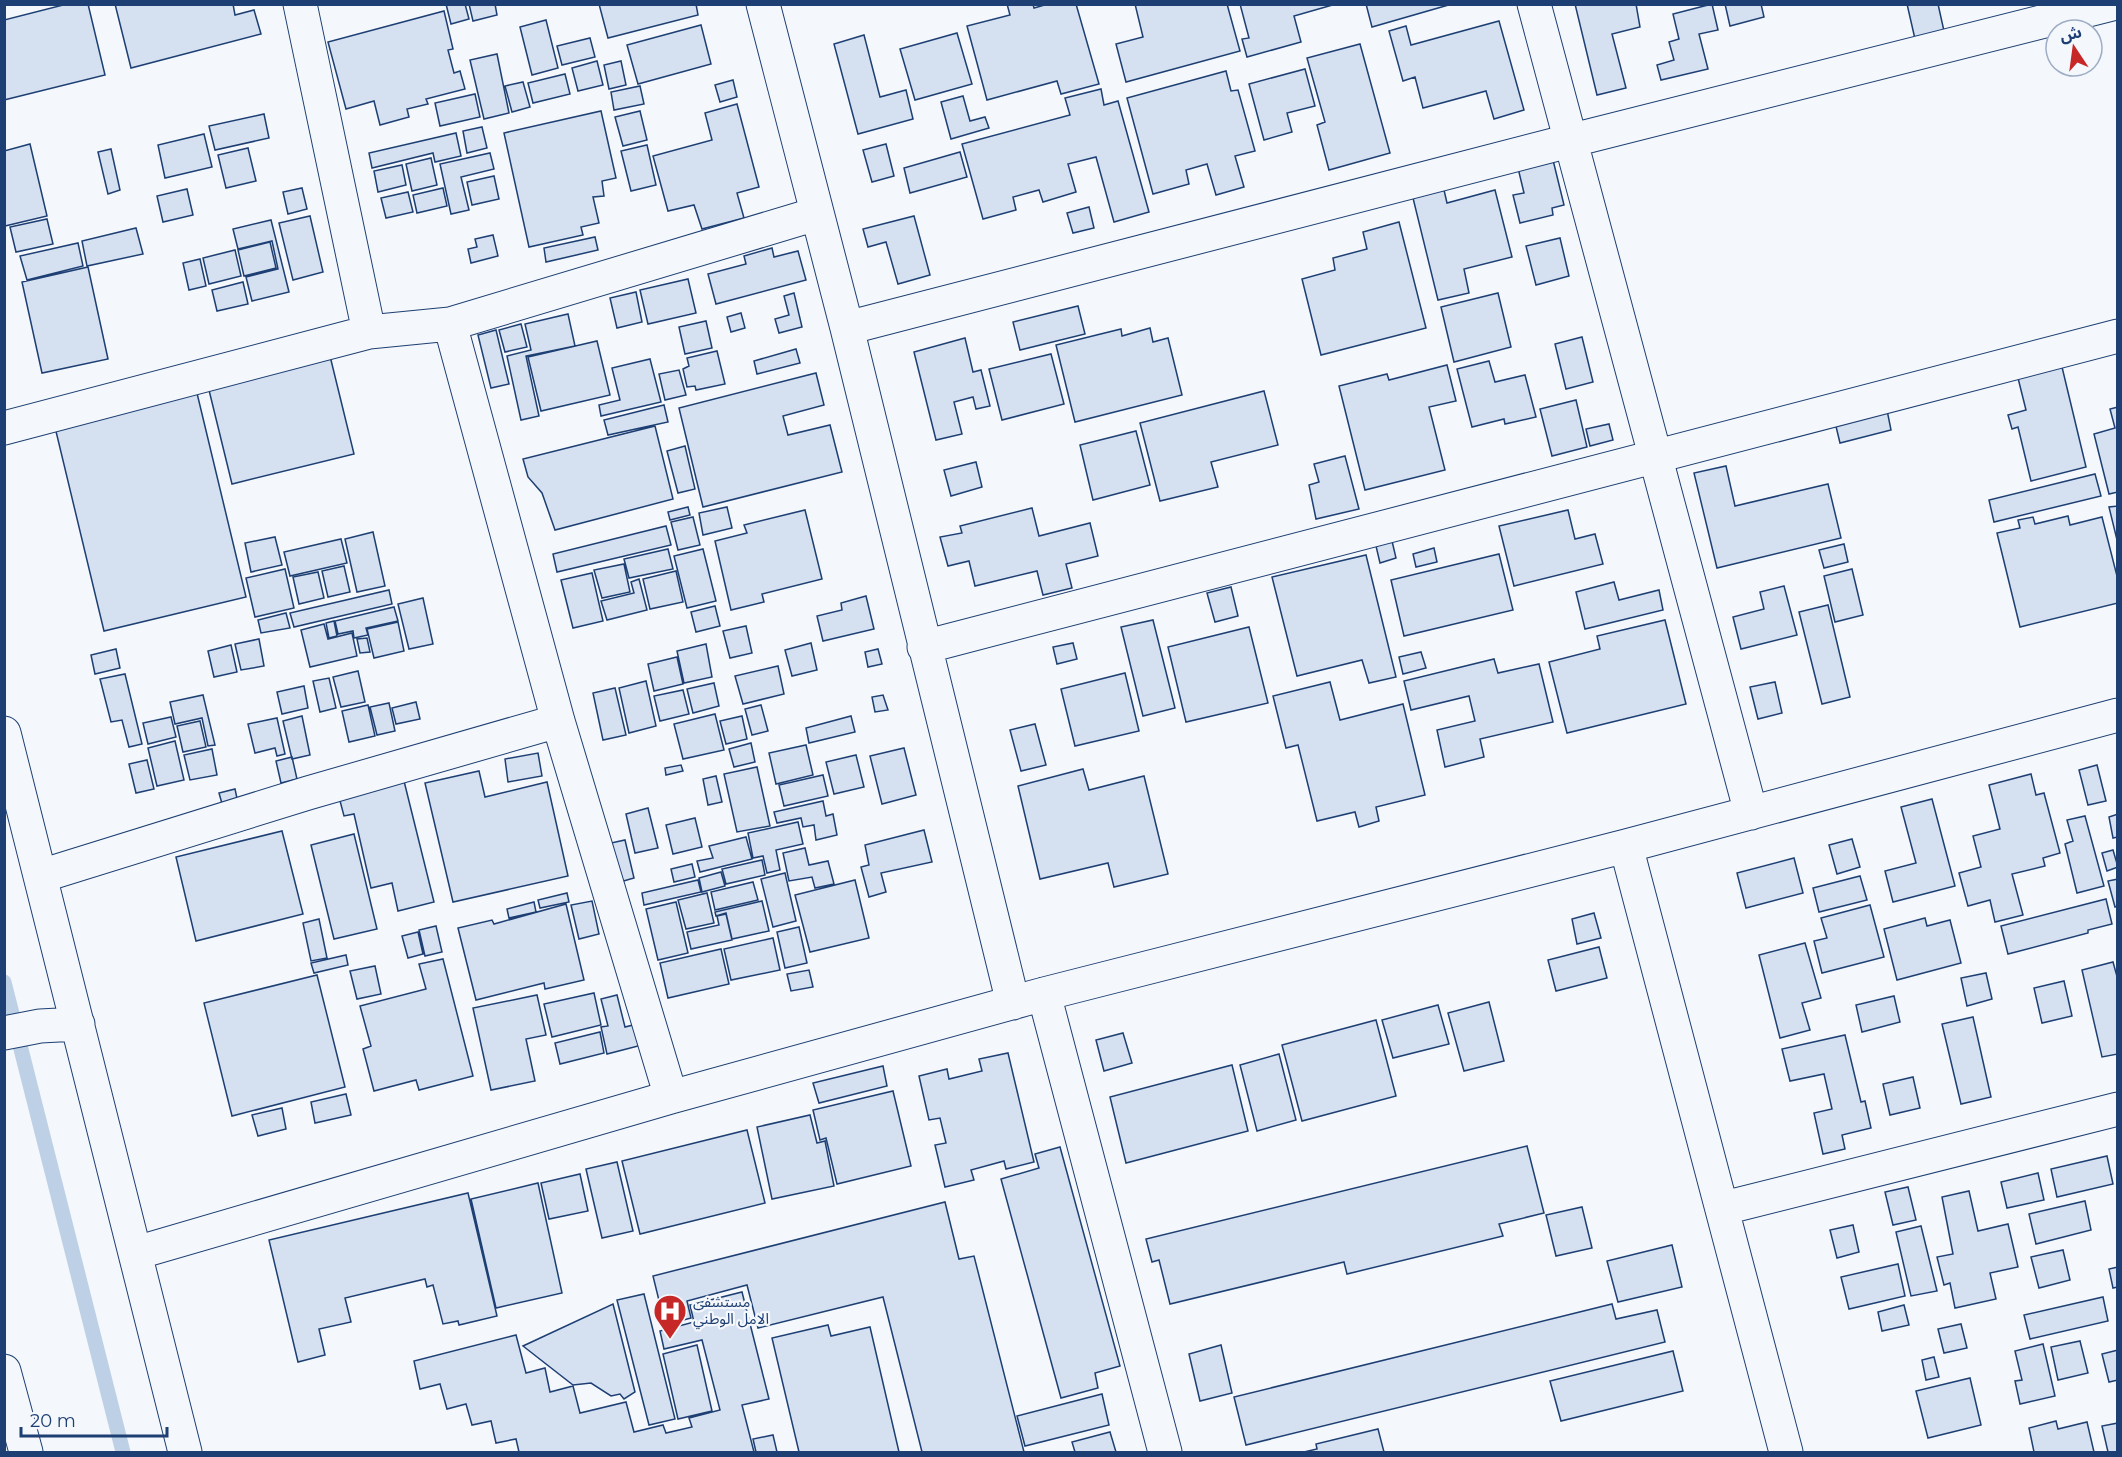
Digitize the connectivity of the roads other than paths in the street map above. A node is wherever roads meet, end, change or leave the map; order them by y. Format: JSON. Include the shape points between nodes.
{"nodes":[{"id":1,"x":300,"y":4,"type":"edge"},
{"id":2,"x":763,"y":4,"type":"edge"},
{"id":3,"x":1534,"y":4,"type":"edge"},
{"id":4,"x":2112,"y":4,"type":"edge"},
{"id":5,"x":1569,"y":141,"type":"junction"},
{"id":6,"x":816,"y":214,"type":"junction"},
{"id":7,"x":450,"y":324,"type":"junction"},
{"id":8,"x":848,"y":328,"type":"junction"},
{"id":9,"x":369,"y":332,"type":"junction"},
{"id":10,"x":2118,"y":336,"type":"edge"},
{"id":11,"x":4,"y":428,"type":"edge"},
{"id":12,"x":1654,"y":454,"type":"junction"},
{"id":13,"x":924,"y":647,"type":"junction"},
{"id":14,"x":2118,"y":715,"type":"edge"},
{"id":15,"x":558,"y":721,"type":"junction"},
{"id":16,"x":4,"y":733,"type":"edge"},
{"id":17,"x":1751,"y":813,"type":"junction"},
{"id":18,"x":1626,"y":846,"type":"junction"},
{"id":19,"x":40,"y":876,"type":"junction"},
{"id":20,"x":1044,"y":994,"type":"junction"},
{"id":21,"x":1013,"y":1003,"type":"junction"},
{"id":22,"x":78,"y":1024,"type":"junction"},
{"id":23,"x":4,"y":1033,"type":"edge"},
{"id":24,"x":671,"y":1096,"type":"junction"},
{"id":25,"x":2118,"y":1109,"type":"edge"},
{"id":26,"x":1724,"y":1208,"type":"junction"},
{"id":27,"x":135,"y":1253,"type":"junction"},
{"id":28,"x":4,"y":1371,"type":"edge"},
{"id":29,"x":26,"y":1452,"type":"edge"},
{"id":30,"x":185,"y":1452,"type":"edge"},
{"id":31,"x":1165,"y":1452,"type":"edge"},
{"id":32,"x":1786,"y":1452,"type":"edge"}],
"edges":[{"from":1,"to":9,"type":"street"},
{"from":2,"to":6,"type":"street"},
{"from":3,"to":5,"type":"street"},
{"from":4,"to":5,"type":"street"},
{"from":5,"to":8,"type":"street"},
{"from":5,"to":12,"type":"street"},
{"from":6,"to":7,"type":"street"},
{"from":6,"to":8,"type":"street"},
{"from":7,"to":9,"type":"street"},
{"from":7,"to":15,"type":"street"},
{"from":8,"to":13,"type":"street"},
{"from":9,"to":11,"type":"street"},
{"from":10,"to":12,"type":"street"},
{"from":12,"to":13,"type":"street"},
{"from":12,"to":17,"type":"street"},
{"from":13,"to":21,"type":"street"},
{"from":14,"to":17,"type":"street"},
{"from":15,"to":19,"type":"street"},
{"from":15,"to":24,"type":"street"},
{"from":16,"to":19,"type":"street"},
{"from":17,"to":18,"type":"street"},
{"from":18,"to":20,"type":"street"},
{"from":18,"to":26,"type":"street"},
{"from":19,"to":22,"type":"street"},
{"from":20,"to":21,"type":"street"},
{"from":20,"to":31,"type":"street"},
{"from":21,"to":24,"type":"street"},
{"from":22,"to":23,"type":"street"},
{"from":22,"to":27,"type":"street"},
{"from":24,"to":27,"type":"street"},
{"from":25,"to":26,"type":"street"},
{"from":26,"to":32,"type":"street"},
{"from":27,"to":30,"type":"street"},
{"from":28,"to":29,"type":"street"}]}
